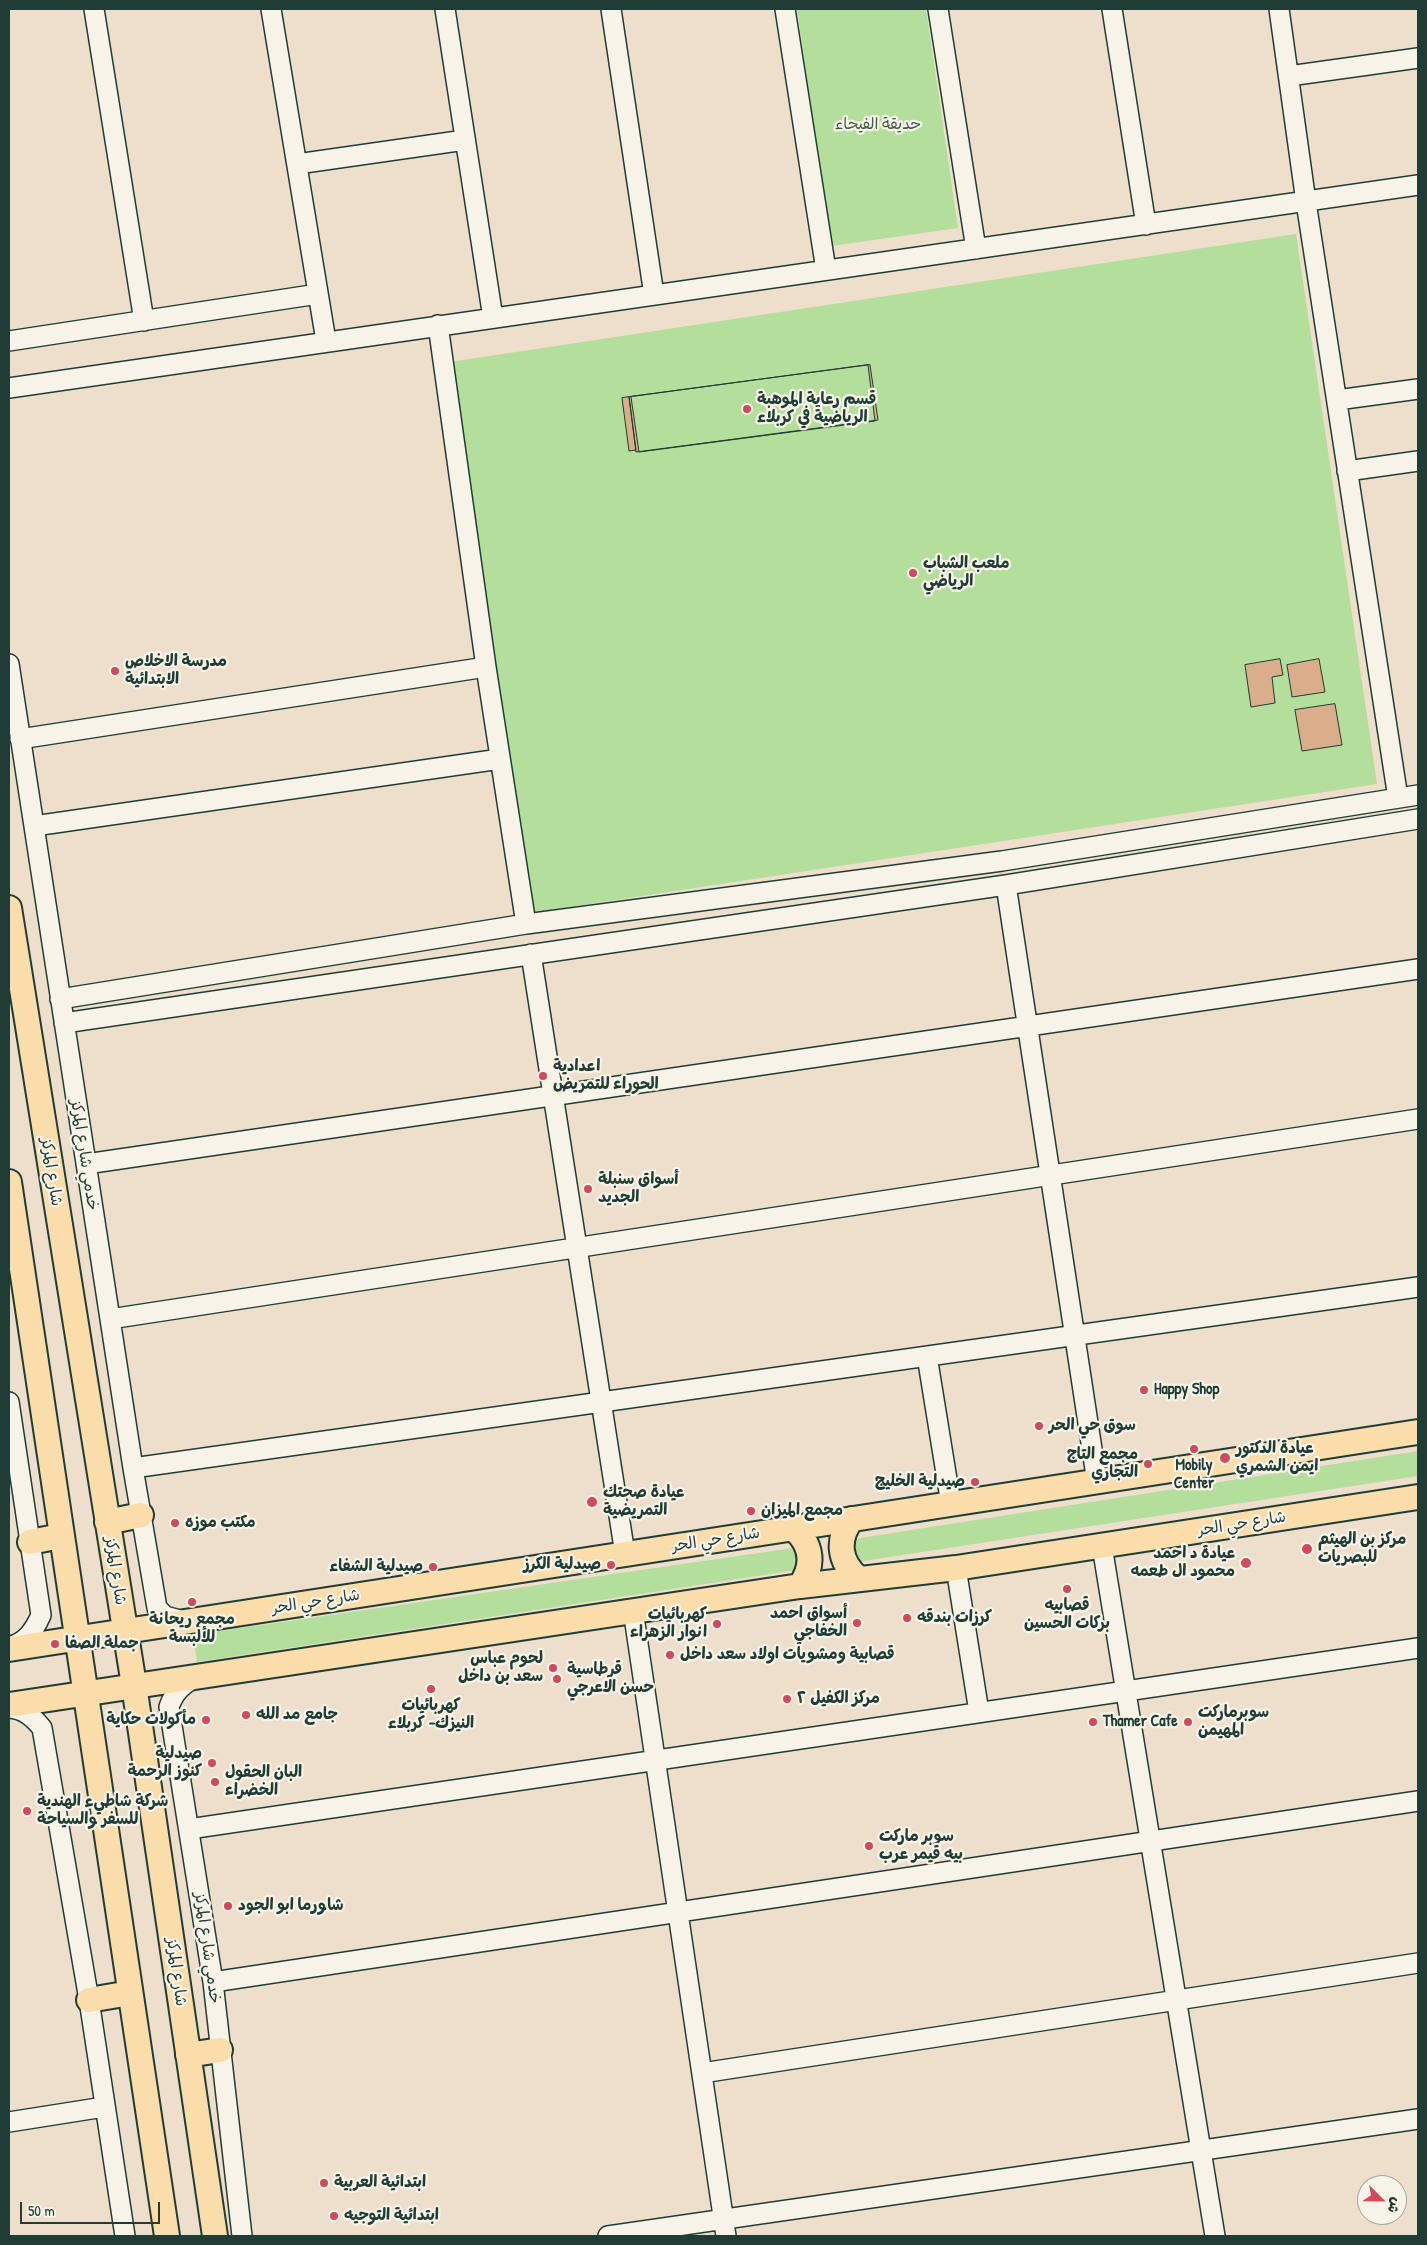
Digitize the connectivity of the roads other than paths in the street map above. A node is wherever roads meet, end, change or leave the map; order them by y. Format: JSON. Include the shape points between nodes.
{"nodes":[{"id":1,"x":94,"y":9,"type":"edge"},
{"id":2,"x":271,"y":9,"type":"edge"},
{"id":3,"x":445,"y":9,"type":"edge"},
{"id":4,"x":611,"y":9,"type":"edge"},
{"id":5,"x":785,"y":9,"type":"edge"},
{"id":6,"x":938,"y":9,"type":"edge"},
{"id":7,"x":1112,"y":9,"type":"edge"},
{"id":8,"x":1279,"y":9,"type":"edge"},
{"id":9,"x":1418,"y":58,"type":"edge"},
{"id":10,"x":1288,"y":76,"type":"junction"},
{"id":11,"x":465,"y":140,"type":"junction"},
{"id":12,"x":297,"y":164,"type":"junction"},
{"id":13,"x":1418,"y":185,"type":"edge"},
{"id":14,"x":1306,"y":202,"type":"junction"},
{"id":15,"x":1146,"y":225,"type":"junction"},
{"id":16,"x":976,"y":249,"type":"junction"},
{"id":17,"x":826,"y":270,"type":"junction"},
{"id":18,"x":318,"y":294,"type":"junction"},
{"id":19,"x":654,"y":295,"type":"junction"},
{"id":20,"x":493,"y":318,"type":"junction"},
{"id":21,"x":144,"y":321,"type":"junction"},
{"id":22,"x":438,"y":325,"type":"junction"},
{"id":23,"x":9,"y":341,"type":"edge"},
{"id":24,"x":326,"y":341,"type":"junction"},
{"id":25,"x":9,"y":388,"type":"edge"},
{"id":26,"x":1418,"y":389,"type":"edge"},
{"id":27,"x":1337,"y":400,"type":"junction"},
{"id":28,"x":1418,"y":461,"type":"edge"},
{"id":29,"x":1347,"y":471,"type":"junction"},
{"id":30,"x":9,"y":664,"type":"edge"},
{"id":31,"x":486,"y":667,"type":"junction"},
{"id":32,"x":20,"y":738,"type":"junction"},
{"id":33,"x":500,"y":759,"type":"junction"},
{"id":34,"x":1418,"y":795,"type":"edge"},
{"id":35,"x":1398,"y":798,"type":"junction"},
{"id":36,"x":1418,"y":819,"type":"edge"},
{"id":37,"x":1233,"y":824,"type":"junction"},
{"id":38,"x":34,"y":826,"type":"junction"},
{"id":39,"x":1237,"y":848,"type":"junction"},
{"id":40,"x":1006,"y":885,"type":"junction"},
{"id":41,"x":9,"y":908,"type":"edge"},
{"id":42,"x":526,"y":924,"type":"junction"},
{"id":43,"x":531,"y":954,"type":"junction"},
{"id":44,"x":1418,"y":969,"type":"edge"},
{"id":45,"x":60,"y":999,"type":"junction"},
{"id":46,"x":64,"y":1023,"type":"junction"},
{"id":47,"x":1027,"y":1026,"type":"junction"},
{"id":48,"x":553,"y":1095,"type":"junction"},
{"id":49,"x":1418,"y":1120,"type":"edge"},
{"id":50,"x":86,"y":1164,"type":"junction"},
{"id":51,"x":1050,"y":1176,"type":"junction"},
{"id":52,"x":9,"y":1182,"type":"edge"},
{"id":53,"x":576,"y":1248,"type":"junction"},
{"id":54,"x":1418,"y":1286,"type":"edge"},
{"id":55,"x":110,"y":1319,"type":"junction"},
{"id":56,"x":1075,"y":1335,"type":"junction"},
{"id":57,"x":927,"y":1356,"type":"junction"},
{"id":58,"x":9,"y":1402,"type":"edge"},
{"id":59,"x":600,"y":1402,"type":"junction"},
{"id":60,"x":11,"y":1427,"type":"edge"},
{"id":61,"x":1418,"y":1432,"type":"edge"},
{"id":62,"x":133,"y":1468,"type":"junction"},
{"id":63,"x":1097,"y":1482,"type":"junction"},
{"id":64,"x":1418,"y":1497,"type":"edge"},
{"id":65,"x":951,"y":1504,"type":"junction"},
{"id":66,"x":141,"y":1514,"type":"junction"},
{"id":67,"x":852,"y":1519,"type":"junction"},
{"id":68,"x":107,"y":1522,"type":"junction"},
{"id":69,"x":793,"y":1528,"type":"junction"},
{"id":70,"x":61,"y":1536,"type":"junction"},
{"id":71,"x":30,"y":1542,"type":"junction"},
{"id":72,"x":1102,"y":1546,"type":"junction"},
{"id":73,"x":625,"y":1554,"type":"junction"},
{"id":74,"x":956,"y":1568,"type":"junction"},
{"id":75,"x":858,"y":1578,"type":"junction"},
{"id":76,"x":800,"y":1586,"type":"junction"},
{"id":77,"x":633,"y":1610,"type":"junction"},
{"id":78,"x":190,"y":1622,"type":"junction"},
{"id":79,"x":125,"y":1631,"type":"junction"},
{"id":80,"x":76,"y":1639,"type":"junction"},
{"id":81,"x":9,"y":1648,"type":"edge"},
{"id":82,"x":1418,"y":1648,"type":"edge"},
{"id":83,"x":199,"y":1676,"type":"junction"},
{"id":84,"x":134,"y":1685,"type":"junction"},
{"id":85,"x":1126,"y":1691,"type":"junction"},
{"id":86,"x":86,"y":1693,"type":"junction"},
{"id":87,"x":9,"y":1706,"type":"edge"},
{"id":88,"x":979,"y":1712,"type":"junction"},
{"id":89,"x":655,"y":1760,"type":"junction"},
{"id":90,"x":1418,"y":1802,"type":"edge"},
{"id":91,"x":189,"y":1829,"type":"junction"},
{"id":92,"x":1151,"y":1842,"type":"junction"},
{"id":93,"x":678,"y":1912,"type":"junction"},
{"id":94,"x":1418,"y":1963,"type":"edge"},
{"id":95,"x":212,"y":1982,"type":"junction"},
{"id":96,"x":130,"y":1993,"type":"junction"},
{"id":97,"x":89,"y":2000,"type":"junction"},
{"id":98,"x":1176,"y":2000,"type":"junction"},
{"id":99,"x":220,"y":2050,"type":"junction"},
{"id":100,"x":188,"y":2055,"type":"junction"},
{"id":101,"x":702,"y":2073,"type":"junction"},
{"id":102,"x":104,"y":2107,"type":"junction"},
{"id":103,"x":1418,"y":2119,"type":"edge"},
{"id":104,"x":9,"y":2122,"type":"edge"},
{"id":105,"x":1201,"y":2150,"type":"junction"},
{"id":106,"x":725,"y":2228,"type":"edge"},
{"id":107,"x":125,"y":2236,"type":"edge"},
{"id":108,"x":167,"y":2236,"type":"edge"},
{"id":109,"x":215,"y":2236,"type":"edge"},
{"id":110,"x":242,"y":2236,"type":"edge"},
{"id":111,"x":608,"y":2236,"type":"edge"},
{"id":112,"x":1215,"y":2236,"type":"edge"}],
"edges":[{"from":1,"to":21,"type":"street"},
{"from":2,"to":12,"type":"street"},
{"from":3,"to":11,"type":"street"},
{"from":4,"to":19,"type":"street"},
{"from":5,"to":17,"type":"street"},
{"from":6,"to":16,"type":"street"},
{"from":7,"to":15,"type":"street"},
{"from":8,"to":10,"type":"street"},
{"from":9,"to":10,"type":"street"},
{"from":10,"to":14,"type":"street"},
{"from":11,"to":12,"type":"street"},
{"from":11,"to":20,"type":"street"},
{"from":12,"to":18,"type":"street"},
{"from":13,"to":14,"type":"street"},
{"from":14,"to":15,"type":"street"},
{"from":14,"to":27,"type":"street"},
{"from":15,"to":16,"type":"street"},
{"from":16,"to":17,"type":"street"},
{"from":17,"to":19,"type":"street"},
{"from":18,"to":21,"type":"street"},
{"from":18,"to":24,"type":"street"},
{"from":19,"to":20,"type":"street"},
{"from":20,"to":22,"type":"street"},
{"from":21,"to":23,"type":"street"},
{"from":22,"to":24,"type":"street"},
{"from":22,"to":31,"type":"street"},
{"from":24,"to":25,"type":"street"},
{"from":26,"to":27,"type":"street"},
{"from":27,"to":29,"type":"street"},
{"from":28,"to":29,"type":"street"},
{"from":29,"to":35,"type":"street"},
{"from":30,"to":32,"type":"street","name":"خدمي شارع المركز"},
{"from":31,"to":32,"type":"street"},
{"from":31,"to":33,"type":"street"},
{"from":32,"to":38,"type":"street","name":"خدمي شارع المركز"},
{"from":33,"to":38,"type":"street"},
{"from":33,"to":42,"type":"street"},
{"from":34,"to":35,"type":"street"},
{"from":35,"to":37,"type":"street"},
{"from":36,"to":39,"type":"street"},
{"from":37,"to":39,"type":"street"},
{"from":37,"to":42,"type":"street","via":[[1002,861]]},
{"from":38,"to":45,"type":"street","name":"خدمي شارع المركز"},
{"from":39,"to":40,"type":"street"},
{"from":40,"to":43,"type":"street"},
{"from":40,"to":47,"type":"street"},
{"from":41,"to":68,"type":"main road","name":"شارع المركز"},
{"from":42,"to":45,"type":"street"},
{"from":43,"to":46,"type":"street"},
{"from":43,"to":48,"type":"street"},
{"from":44,"to":47,"type":"street"},
{"from":45,"to":46,"type":"street","name":"خدمي شارع المركز"},
{"from":46,"to":50,"type":"street","name":"خدمي شارع المركز"},
{"from":47,"to":48,"type":"street"},
{"from":47,"to":51,"type":"street"},
{"from":48,"to":50,"type":"street"},
{"from":48,"to":53,"type":"street"},
{"from":49,"to":51,"type":"street"},
{"from":50,"to":55,"type":"street","name":"خدمي شارع المركز"},
{"from":51,"to":53,"type":"street"},
{"from":51,"to":56,"type":"street"},
{"from":52,"to":70,"type":"main road"},
{"from":53,"to":55,"type":"street"},
{"from":53,"to":59,"type":"street"},
{"from":54,"to":56,"type":"street"},
{"from":55,"to":62,"type":"street","name":"خدمي شارع المركز"},
{"from":56,"to":57,"type":"street"},
{"from":56,"to":63,"type":"street"},
{"from":57,"to":59,"type":"street"},
{"from":57,"to":65,"type":"street"},
{"from":58,"to":60,"type":"street"},
{"from":59,"to":62,"type":"street"},
{"from":59,"to":73,"type":"street"},
{"from":60,"to":71,"type":"street"},
{"from":61,"to":63,"type":"main road","name":"شارع حي الحر"},
{"from":62,"to":66,"type":"street","name":"خدمي شارع المركز"},
{"from":63,"to":65,"type":"main road","name":"شارع حي الحر"},
{"from":64,"to":72,"type":"main road","name":"شارع حي الحر"},
{"from":65,"to":67,"type":"main road","name":"شارع حي الحر"},
{"from":66,"to":68,"type":"main road"},
{"from":66,"to":78,"type":"street","name":"خدمي شارع المركز","via":[[157,1608],[165,1616]]},
{"from":67,"to":69,"type":"main road","name":"شارع حي الحر"},
{"from":67,"to":75,"type":"main road","via":[[842,1539],[842,1554],[848,1568]]},
{"from":68,"to":79,"type":"main road","name":"شارع المركز"},
{"from":69,"to":73,"type":"main road","name":"شارع حي الحر"},
{"from":69,"to":76,"type":"main road","via":[[804,1540],[810,1555],[809,1571]]},
{"from":70,"to":71,"type":"main road"},
{"from":70,"to":80,"type":"main road"},
{"from":71,"to":81,"type":"street","via":[[41,1615],[35,1629]]},
{"from":72,"to":74,"type":"main road","name":"شارع حي الحر"},
{"from":72,"to":85,"type":"street"},
{"from":73,"to":78,"type":"main road","name":"شارع حي الحر"},
{"from":74,"to":75,"type":"main road","name":"شارع حي الحر"},
{"from":74,"to":88,"type":"street"},
{"from":75,"to":76,"type":"main road","name":"شارع حي الحر"},
{"from":76,"to":77,"type":"main road","name":"شارع حي الحر"},
{"from":77,"to":83,"type":"main road","name":"شارع حي الحر"},
{"from":77,"to":89,"type":"street"},
{"from":78,"to":79,"type":"main road","name":"شارع حي الحر"},
{"from":79,"to":80,"type":"main road","name":"شارع حي الحر"},
{"from":79,"to":84,"type":"main road","name":"شارع المركز"},
{"from":80,"to":81,"type":"main road","name":"شارع حي الحر"},
{"from":80,"to":86,"type":"main road"},
{"from":82,"to":85,"type":"street"},
{"from":83,"to":84,"type":"main road","name":"شارع حي الحر"},
{"from":83,"to":91,"type":"street","name":"خدمي شارع المركز","via":[[183,1684],[169,1707]]},
{"from":84,"to":86,"type":"main road","name":"شارع حي الحر"},
{"from":84,"to":100,"type":"main road","name":"شارع المركز"},
{"from":85,"to":88,"type":"street"},
{"from":85,"to":92,"type":"street"},
{"from":86,"to":87,"type":"main road","name":"شارع حي الحر"},
{"from":86,"to":96,"type":"main road"},
{"from":87,"to":97,"type":"street","via":[[31,1716],[42,1728]]},
{"from":88,"to":89,"type":"street"},
{"from":89,"to":91,"type":"street"},
{"from":89,"to":93,"type":"street"},
{"from":90,"to":92,"type":"street"},
{"from":91,"to":95,"type":"street","name":"خدمي شارع المركز"},
{"from":92,"to":93,"type":"street"},
{"from":92,"to":98,"type":"street"},
{"from":93,"to":95,"type":"street"},
{"from":93,"to":101,"type":"street"},
{"from":94,"to":98,"type":"street"},
{"from":95,"to":99,"type":"street","name":"خدمي شارع المركز"},
{"from":96,"to":97,"type":"main road"},
{"from":96,"to":108,"type":"main road"},
{"from":97,"to":102,"type":"street"},
{"from":98,"to":101,"type":"street"},
{"from":98,"to":105,"type":"street"},
{"from":99,"to":100,"type":"main road"},
{"from":99,"to":110,"type":"street","name":"خدمي شارع المركز"},
{"from":100,"to":109,"type":"main road","name":"شارع المركز"},
{"from":101,"to":106,"type":"street"},
{"from":102,"to":104,"type":"street"},
{"from":102,"to":107,"type":"street"},
{"from":103,"to":105,"type":"street"},
{"from":105,"to":106,"type":"street"},
{"from":105,"to":112,"type":"street"},
{"from":106,"to":111,"type":"street"}]}
